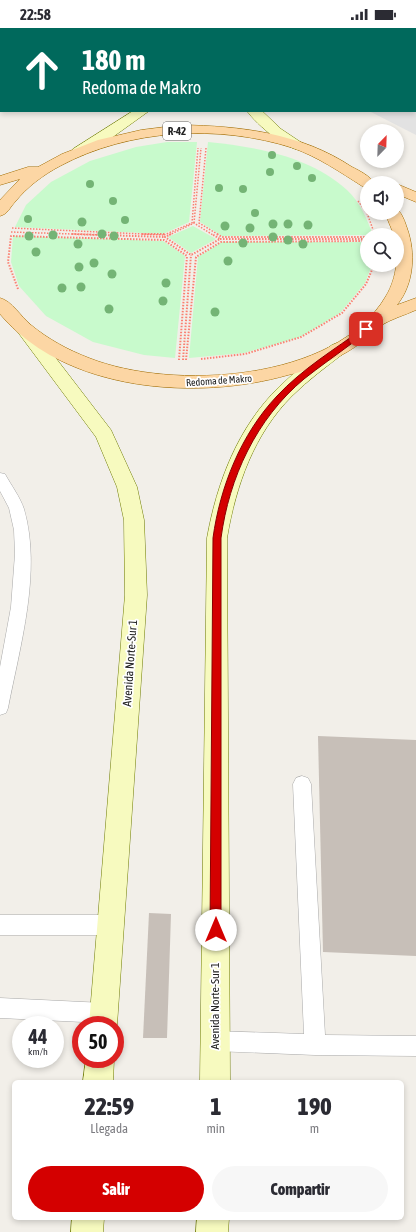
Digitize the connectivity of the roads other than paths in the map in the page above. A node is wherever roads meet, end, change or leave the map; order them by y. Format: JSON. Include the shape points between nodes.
{"nodes":[{"id":1,"x":141,"y":112,"type":"edge"},
{"id":2,"x":255,"y":112,"type":"edge"},
{"id":3,"x":301,"y":147,"type":"junction"},
{"id":4,"x":78,"y":152,"type":"junction"},
{"id":5,"x":59,"y":160,"type":"junction"},
{"id":6,"x":340,"y":164,"type":"junction"},
{"id":7,"x":367,"y":176,"type":"edge"},
{"id":8,"x":360,"y":178,"type":"edge"},
{"id":9,"x":0,"y":181,"type":"edge"},
{"id":10,"x":404,"y":193,"type":"edge"},
{"id":11,"x":416,"y":197,"type":"edge"},
{"id":12,"x":0,"y":211,"type":"edge"},
{"id":13,"x":396,"y":220,"type":"edge"},
{"id":14,"x":0,"y":303,"type":"edge"},
{"id":15,"x":416,"y":303,"type":"edge"},
{"id":16,"x":12,"y":320,"type":"edge"},
{"id":17,"x":375,"y":322,"type":"junction"},
{"id":18,"x":338,"y":349,"type":"junction"},
{"id":19,"x":0,"y":478,"type":"edge"},
{"id":20,"x":0,"y":708,"type":"edge"},
{"id":21,"x":302,"y":784,"type":"dead end"},
{"id":22,"x":110,"y":924,"type":"junction"},
{"id":23,"x":0,"y":925,"type":"edge"},
{"id":24,"x":0,"y":1008,"type":"edge"},
{"id":25,"x":75,"y":1016,"type":"edge"},
{"id":26,"x":103,"y":1016,"type":"edge"},
{"id":27,"x":215,"y":1041,"type":"junction"},
{"id":28,"x":315,"y":1045,"type":"junction"},
{"id":29,"x":416,"y":1046,"type":"edge"},
{"id":30,"x":99,"y":1068,"type":"edge"},
{"id":31,"x":98,"y":1080,"type":"edge"},
{"id":32,"x":215,"y":1080,"type":"edge"},
{"id":33,"x":88,"y":1220,"type":"edge"},
{"id":34,"x":213,"y":1220,"type":"edge"},
{"id":35,"x":87,"y":1232,"type":"edge"},
{"id":36,"x":212,"y":1232,"type":"edge"}],
"edges":[{"from":1,"to":4,"type":"main road"},
{"from":2,"to":3,"type":"main road","via":[[276,132]]},
{"from":3,"to":4,"type":"main road","number":"R-42","via":[[243,133],[189,130],[142,134],[98,144]]},
{"from":3,"to":6,"type":"main road","number":"R-42"},
{"from":4,"to":5,"type":"main road","number":"R-42"},
{"from":5,"to":9,"type":"main road","number":"R-42"},
{"from":5,"to":12,"type":"main road","number":"R-42","via":[[26,182]]},
{"from":6,"to":7,"type":"main road","number":"R-42"},
{"from":6,"to":8,"type":"main road","number":"R-42"},
{"from":10,"to":11,"type":"main road"},
{"from":13,"to":17,"type":"main road","name":"Redoma de Makro","via":[[405,244],[403,276],[388,307]]},
{"from":14,"to":16,"type":"main road","name":"Redoma de Makro"},
{"from":15,"to":17,"type":"main road"},
{"from":16,"to":18,"type":"main road","name":"Redoma de Makro","via":[[66,356],[91,366],[124,375],[175,382],[234,380],[263,376],[316,360]]},
{"from":16,"to":22,"type":"main road","name":"Avenida Norte-Sur 1","via":[[104,435],[127,487],[134,520],[136,595]]},
{"from":17,"to":18,"type":"main road","name":"Redoma de Makro"},
{"from":18,"to":27,"type":"main road","name":"Avenida Norte-Sur 1","via":[[301,377],[279,398],[259,424],[241,456],[220,512],[217,546]]},
{"from":19,"to":20,"type":"lane","via":[[16,508],[23,542],[22,588]]},
{"from":21,"to":28,"type":"lane"},
{"from":22,"to":23,"type":"lane"},
{"from":22,"to":26,"type":"main road","name":"Avenida Norte-Sur 1"},
{"from":24,"to":25,"type":"lane"},
{"from":27,"to":28,"type":"lane"},
{"from":27,"to":32,"type":"main road","name":"Avenida Norte-Sur 1"},
{"from":28,"to":29,"type":"lane"},
{"from":30,"to":31,"type":"main road"},
{"from":33,"to":35,"type":"main road"},
{"from":34,"to":36,"type":"main road"}]}
